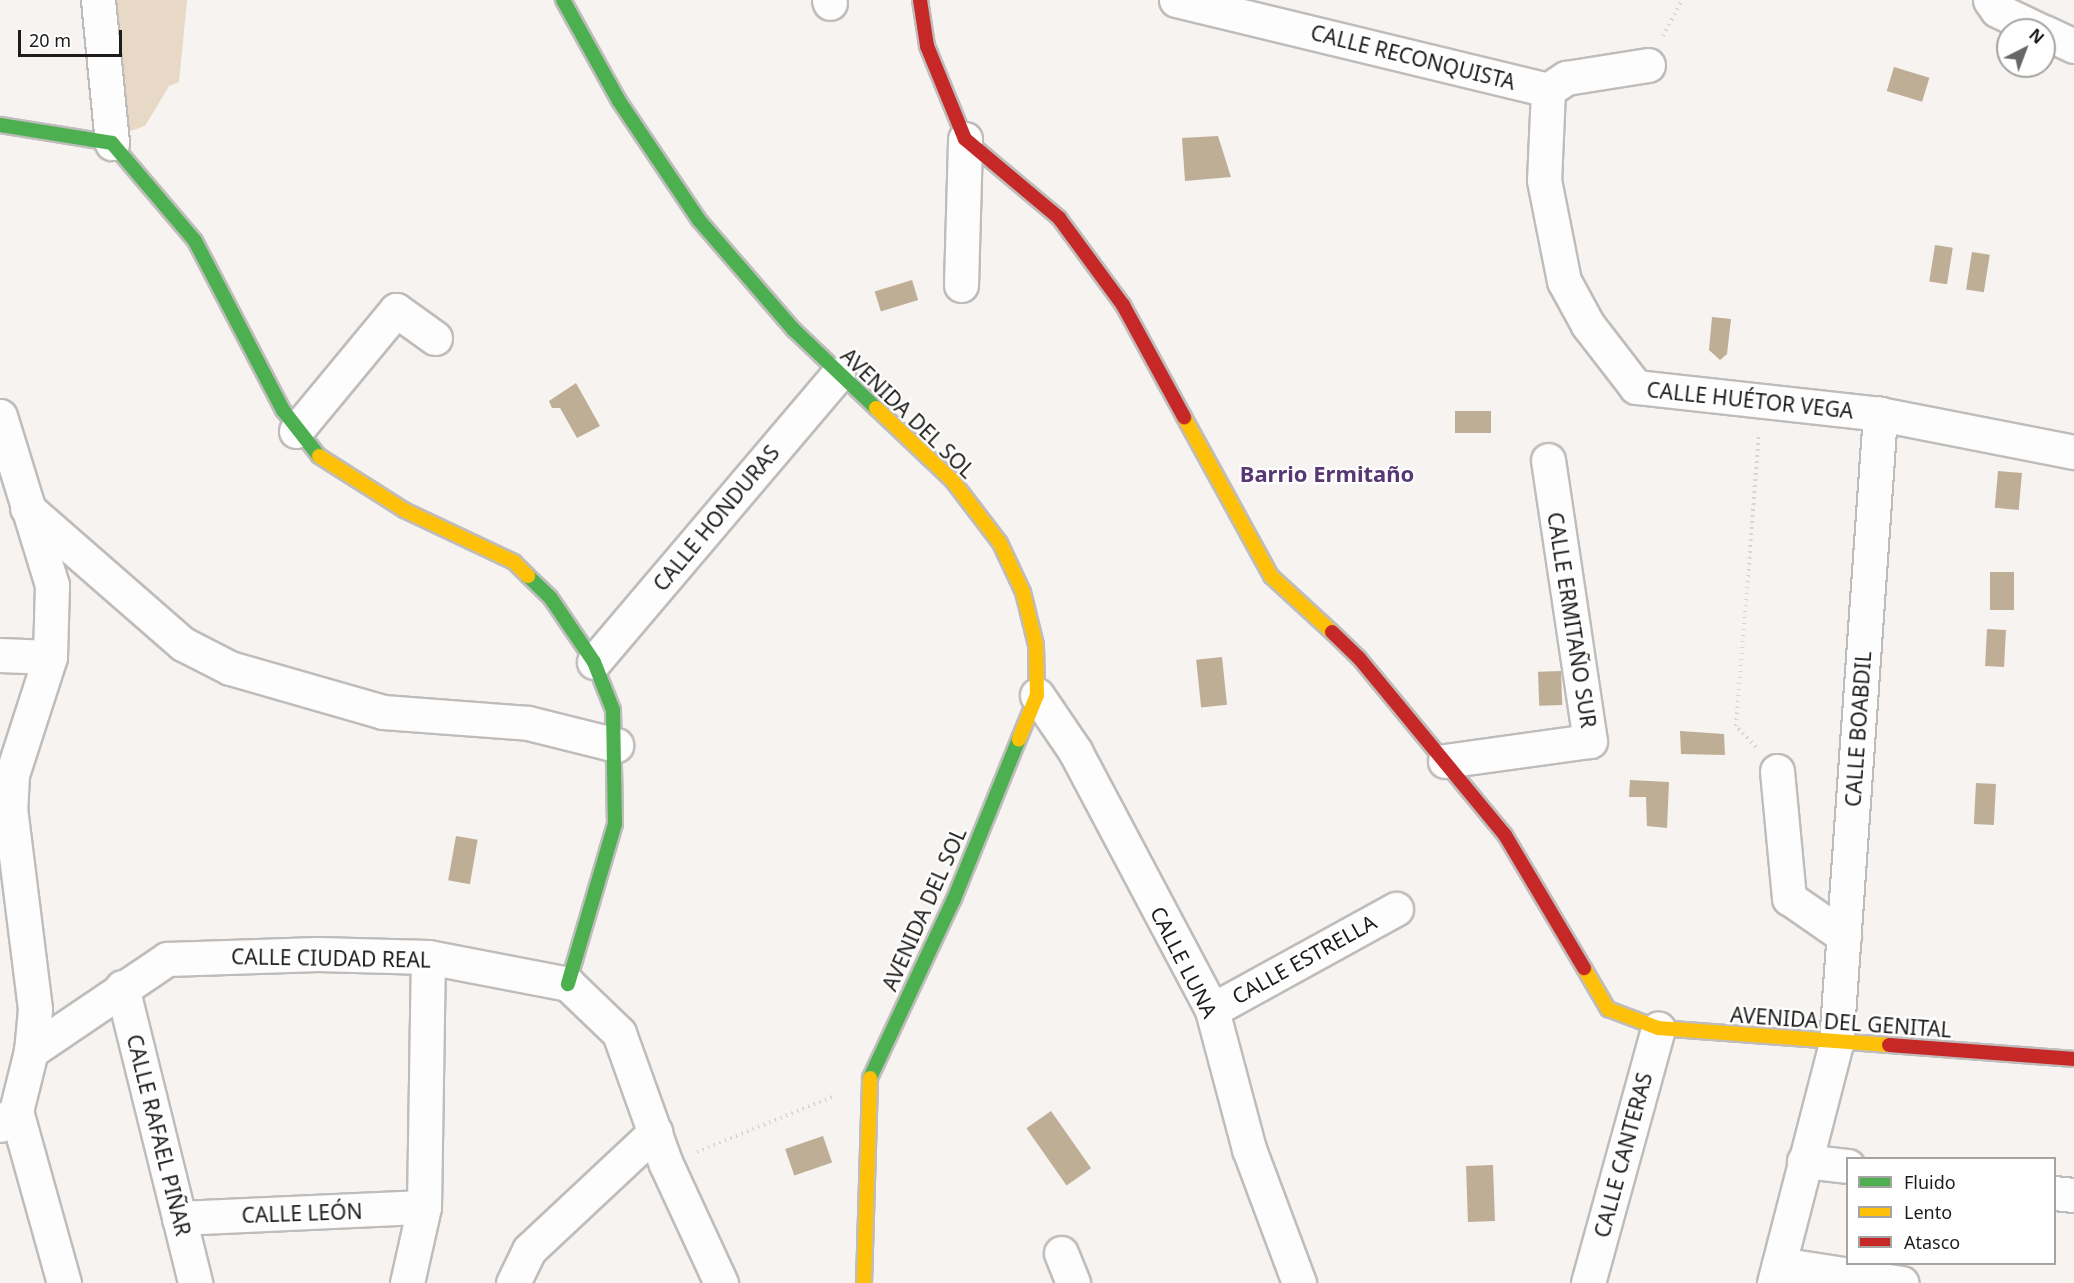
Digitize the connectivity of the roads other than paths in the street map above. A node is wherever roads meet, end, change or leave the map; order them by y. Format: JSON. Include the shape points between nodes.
{"nodes":[{"id":1,"x":98,"y":0,"type":"edge"},
{"id":2,"x":563,"y":0,"type":"edge"},
{"id":3,"x":920,"y":0,"type":"edge"},
{"id":4,"x":1176,"y":0,"type":"edge"},
{"id":5,"x":1995,"y":3,"type":"edge"},
{"id":6,"x":2019,"y":18,"type":"edge"},
{"id":7,"x":2056,"y":38,"type":"edge"},
{"id":8,"x":2074,"y":46,"type":"edge"},
{"id":9,"x":1648,"y":64,"type":"road end"},
{"id":10,"x":1548,"y":90,"type":"junction"},
{"id":11,"x":0,"y":125,"type":"edge"},
{"id":12,"x":965,"y":139,"type":"junction"},
{"id":13,"x":112,"y":143,"type":"junction"},
{"id":14,"x":962,"y":285,"type":"dead end"},
{"id":15,"x":435,"y":339,"type":"dead end"},
{"id":16,"x":838,"y":375,"type":"junction"},
{"id":17,"x":1880,"y":414,"type":"junction"},
{"id":18,"x":0,"y":416,"type":"edge"},
{"id":19,"x":296,"y":431,"type":"junction"},
{"id":20,"x":2074,"y":452,"type":"edge"},
{"id":21,"x":1548,"y":460,"type":"dead end"},
{"id":22,"x":25,"y":505,"type":"junction"},
{"id":23,"x":0,"y":655,"type":"edge"},
{"id":24,"x":50,"y":657,"type":"junction"},
{"id":25,"x":594,"y":662,"type":"junction"},
{"id":26,"x":1037,"y":695,"type":"junction"},
{"id":27,"x":616,"y":745,"type":"junction"},
{"id":28,"x":1445,"y":761,"type":"junction"},
{"id":29,"x":1777,"y":771,"type":"road end"},
{"id":30,"x":5,"y":807,"type":"edge"},
{"id":31,"x":1396,"y":909,"type":"dead end"},
{"id":32,"x":1844,"y":936,"type":"junction"},
{"id":33,"x":13,"y":944,"type":"edge"},
{"id":34,"x":428,"y":957,"type":"junction"},
{"id":35,"x":568,"y":984,"type":"junction"},
{"id":36,"x":122,"y":987,"type":"junction"},
{"id":37,"x":1212,"y":1010,"type":"junction"},
{"id":38,"x":1658,"y":1028,"type":"junction"},
{"id":39,"x":1836,"y":1044,"type":"junction"},
{"id":40,"x":31,"y":1051,"type":"junction"},
{"id":41,"x":2074,"y":1059,"type":"edge"},
{"id":42,"x":8,"y":1118,"type":"edge"},
{"id":43,"x":655,"y":1132,"type":"junction"},
{"id":44,"x":1803,"y":1161,"type":"junction"},
{"id":45,"x":1846,"y":1166,"type":"edge"},
{"id":46,"x":2056,"y":1192,"type":"edge"},
{"id":47,"x":2074,"y":1195,"type":"edge"},
{"id":48,"x":424,"y":1207,"type":"junction"},
{"id":49,"x":179,"y":1218,"type":"junction"},
{"id":50,"x":1061,"y":1253,"type":"dead end"},
{"id":51,"x":1777,"y":1273,"type":"edge"},
{"id":52,"x":64,"y":1283,"type":"edge"},
{"id":53,"x":195,"y":1283,"type":"edge"},
{"id":54,"x":407,"y":1283,"type":"edge"},
{"id":55,"x":513,"y":1283,"type":"edge"},
{"id":56,"x":721,"y":1283,"type":"edge"},
{"id":57,"x":864,"y":1283,"type":"edge"},
{"id":58,"x":1073,"y":1283,"type":"edge"},
{"id":59,"x":1299,"y":1283,"type":"edge"},
{"id":60,"x":1588,"y":1283,"type":"edge"},
{"id":61,"x":1902,"y":1283,"type":"edge"}],
"edges":[{"from":1,"to":13,"type":"street"},
{"from":2,"to":16,"type":"street","name":"AVENIDA DEL SOL","via":[[619,101],[699,220]]},
{"from":3,"to":12,"type":"street","via":[[927,46]]},
{"from":4,"to":10,"type":"street","name":"CALLE RECONQUISTA"},
{"from":5,"to":6,"type":"street"},
{"from":7,"to":8,"type":"street"},
{"from":9,"to":10,"type":"street","via":[[1566,78]]},
{"from":10,"to":17,"type":"street","name":"CALLE HUÉTOR VEGA","via":[[1543,144],[1552,229],[1564,281],[1588,325],[1636,387]]},
{"from":11,"to":13,"type":"street"},
{"from":12,"to":14,"type":"street"},
{"from":12,"to":28,"type":"street","via":[[1059,218],[1123,305],[1271,576],[1359,658]]},
{"from":13,"to":19,"type":"street","via":[[195,241],[250,353]]},
{"from":15,"to":19,"type":"street","via":[[396,310]]},
{"from":16,"to":25,"type":"street","name":"CALLE HONDURAS"},
{"from":16,"to":26,"type":"street","name":"AVENIDA DEL SOL","via":[[952,480],[1000,543],[1023,592],[1036,645]]},
{"from":17,"to":20,"type":"street","name":"CALLE HUÉTOR VEGA"},
{"from":17,"to":32,"type":"street","name":"CALLE BOABDIL"},
{"from":18,"to":22,"type":"street"},
{"from":19,"to":25,"type":"street","via":[[346,476],[404,510],[514,562],[550,597]]},
{"from":21,"to":28,"type":"street","name":"CALLE ERMITAÑO SUR","via":[[1590,741]]},
{"from":22,"to":24,"type":"street","via":[[52,585]]},
{"from":22,"to":27,"type":"street","via":[[183,644],[230,668],[383,712],[528,723]]},
{"from":23,"to":24,"type":"street"},
{"from":24,"to":30,"type":"street"},
{"from":25,"to":27,"type":"street","via":[[613,710]]},
{"from":26,"to":37,"type":"street","name":"CALLE LUNA","via":[[1075,751]]},
{"from":26,"to":57,"type":"street","name":"AVENIDA DEL SOL","via":[[954,899],[866,1086]]},
{"from":27,"to":35,"type":"street","via":[[615,824]]},
{"from":28,"to":38,"type":"street","name":"AVENIDA DEL GENITAL","via":[[1505,835],[1608,1009]]},
{"from":29,"to":32,"type":"street","via":[[1789,898]]},
{"from":30,"to":33,"type":"street"},
{"from":31,"to":37,"type":"street","name":"CALLE ESTRELLA"},
{"from":32,"to":39,"type":"street","name":"CALLE BOABDIL"},
{"from":33,"to":40,"type":"street","via":[[35,1009]]},
{"from":34,"to":35,"type":"street","name":"CALLE CIUDAD REAL"},
{"from":34,"to":36,"type":"street","name":"CALLE CIUDAD REAL","via":[[318,954],[166,959]]},
{"from":34,"to":48,"type":"street"},
{"from":35,"to":43,"type":"street","via":[[619,1033]]},
{"from":36,"to":40,"type":"street","name":"CALLE CIUDAD REAL"},
{"from":36,"to":49,"type":"street","name":"CALLE RAFAEL PIÑAR"},
{"from":37,"to":59,"type":"street","name":"CALLE LUNA","via":[[1249,1149]]},
{"from":38,"to":39,"type":"street","name":"AVENIDA DEL GENITAL"},
{"from":38,"to":60,"type":"street","name":"CALLE CANTERAS"},
{"from":39,"to":41,"type":"street","name":"AVENIDA DEL GENITAL"},
{"from":39,"to":44,"type":"street","name":"CALLE BOABDIL"},
{"from":40,"to":42,"type":"street"},
{"from":42,"to":52,"type":"street"},
{"from":43,"to":55,"type":"street","via":[[529,1250]]},
{"from":43,"to":56,"type":"street"},
{"from":44,"to":45,"type":"street"},
{"from":44,"to":51,"type":"street","name":"CALLE BOABDIL"},
{"from":46,"to":47,"type":"street"},
{"from":48,"to":49,"type":"street","name":"CALLE LEÓN"},
{"from":48,"to":54,"type":"street"},
{"from":49,"to":53,"type":"street","name":"CALLE RAFAEL PIÑAR"},
{"from":50,"to":58,"type":"street"},
{"from":51,"to":61,"type":"street"}]}
